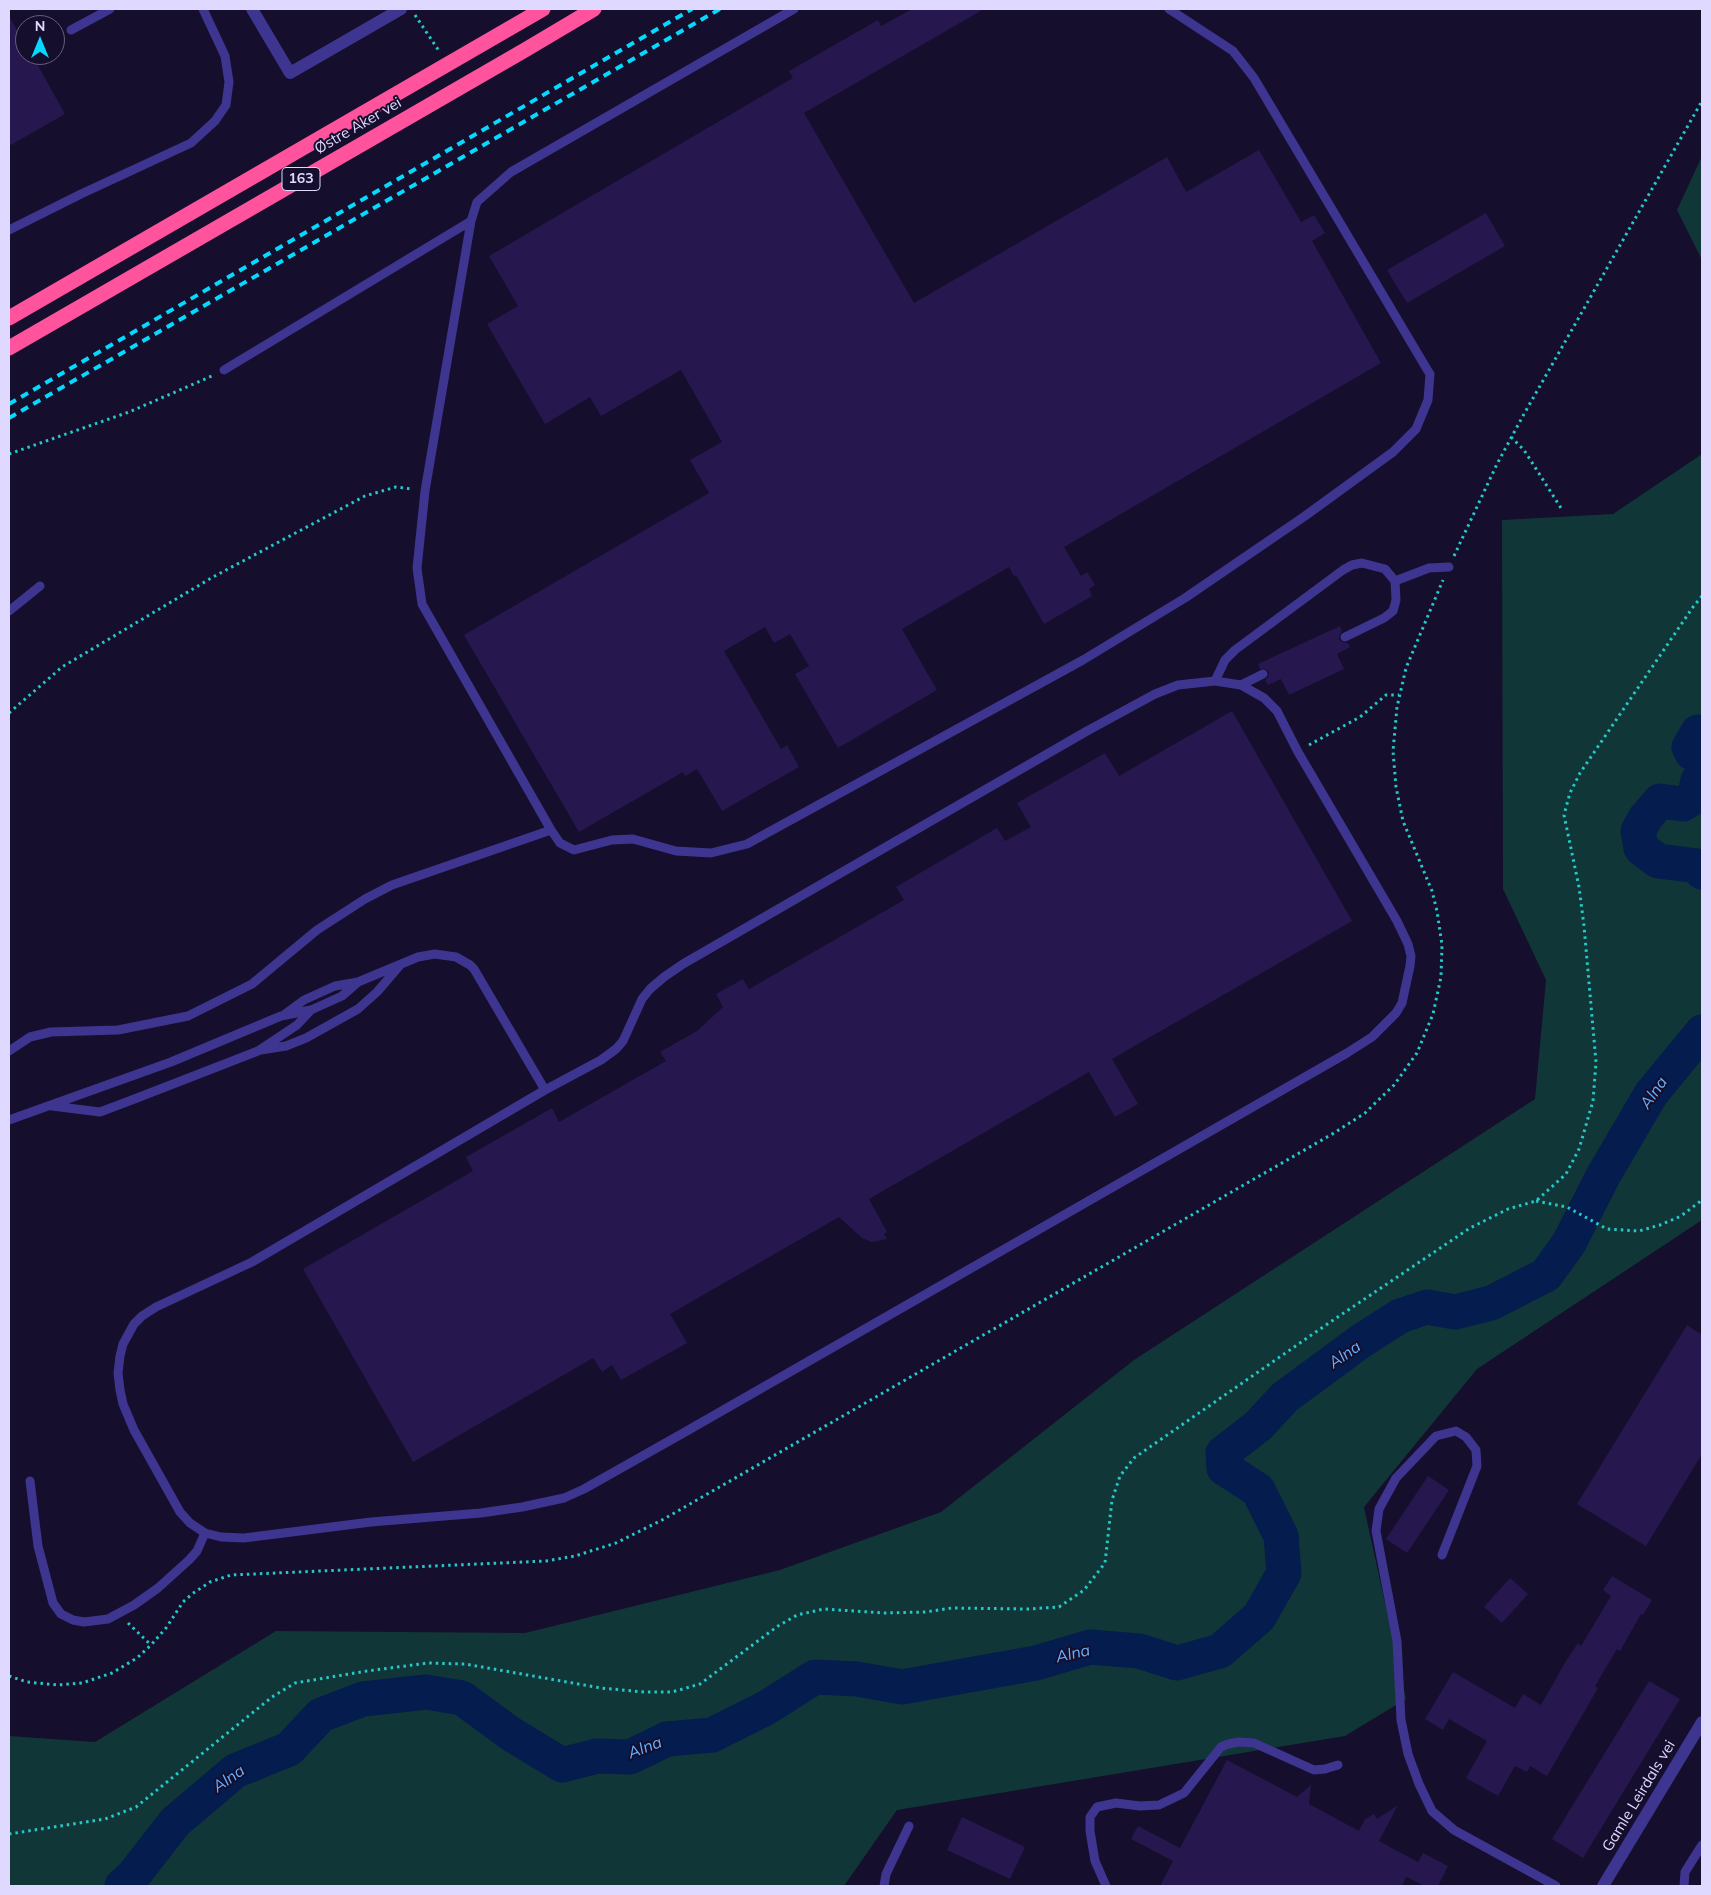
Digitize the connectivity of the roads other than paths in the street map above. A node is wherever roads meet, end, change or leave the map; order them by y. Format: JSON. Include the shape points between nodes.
{"nodes":[{"id":1,"x":110,"y":9,"type":"edge"},
{"id":2,"x":203,"y":9,"type":"edge"},
{"id":3,"x":252,"y":9,"type":"edge"},
{"id":4,"x":401,"y":9,"type":"edge"},
{"id":5,"x":543,"y":9,"type":"edge"},
{"id":6,"x":594,"y":9,"type":"edge"},
{"id":7,"x":794,"y":9,"type":"edge"},
{"id":8,"x":1169,"y":9,"type":"edge"},
{"id":9,"x":71,"y":30,"type":"dead end"},
{"id":10,"x":472,"y":221,"type":"junction"},
{"id":11,"x":9,"y":230,"type":"edge"},
{"id":12,"x":9,"y":318,"type":"edge"},
{"id":13,"x":9,"y":348,"type":"edge"},
{"id":14,"x":224,"y":370,"type":"road end"},
{"id":15,"x":1449,"y":567,"type":"road end"},
{"id":16,"x":1395,"y":581,"type":"junction"},
{"id":17,"x":40,"y":586,"type":"dead end"},
{"id":18,"x":9,"y":611,"type":"edge"},
{"id":19,"x":1345,"y":637,"type":"dead end"},
{"id":20,"x":1262,"y":674,"type":"dead end"},
{"id":21,"x":1215,"y":681,"type":"junction"},
{"id":22,"x":1241,"y":685,"type":"junction"},
{"id":23,"x":551,"y":830,"type":"junction"},
{"id":24,"x":402,"y":962,"type":"junction"},
{"id":25,"x":358,"y":982,"type":"junction"},
{"id":26,"x":311,"y":1010,"type":"junction"},
{"id":27,"x":282,"y":1016,"type":"junction"},
{"id":28,"x":9,"y":1051,"type":"edge"},
{"id":29,"x":258,"y":1051,"type":"junction"},
{"id":30,"x":545,"y":1090,"type":"junction"},
{"id":31,"x":50,"y":1106,"type":"junction"},
{"id":32,"x":9,"y":1120,"type":"edge"},
{"id":33,"x":30,"y":1481,"type":"dead end"},
{"id":34,"x":205,"y":1532,"type":"junction"},
{"id":35,"x":1442,"y":1555,"type":"dead end"},
{"id":36,"x":1702,"y":1722,"type":"edge"},
{"id":37,"x":1338,"y":1765,"type":"dead end"},
{"id":38,"x":909,"y":1826,"type":"dead end"},
{"id":39,"x":1702,"y":1845,"type":"edge"},
{"id":40,"x":884,"y":1886,"type":"edge"},
{"id":41,"x":1106,"y":1886,"type":"edge"},
{"id":42,"x":1556,"y":1886,"type":"edge"},
{"id":43,"x":1603,"y":1886,"type":"edge"},
{"id":44,"x":1684,"y":1886,"type":"edge"}],
"edges":[{"from":1,"to":9,"type":"lane"},
{"from":2,"to":11,"type":"lane","via":[[225,56],[228,82],[226,105],[215,121],[191,143]]},
{"from":3,"to":4,"type":"street","via":[[290,73]]},
{"from":5,"to":12,"type":"highway","name":"Østre Aker vei","number":"163"},
{"from":6,"to":13,"type":"highway","name":"Østre Aker vei","number":"163"},
{"from":7,"to":10,"type":"lane","via":[[511,172],[477,202]]},
{"from":8,"to":23,"type":"lane","via":[[1233,51],[1254,78],[1430,374],[1428,400],[1416,429],[1392,452],[1185,598],[1083,660],[747,844],[711,852],[676,851],[633,839],[612,840],[574,850],[560,843]]},
{"from":10,"to":14,"type":"lane"},
{"from":10,"to":23,"type":"lane","via":[[425,491],[417,568],[422,604]]},
{"from":15,"to":16,"type":"lane","via":[[1429,568]]},
{"from":16,"to":19,"type":"lane","via":[[1393,611]]},
{"from":16,"to":21,"type":"lane","via":[[1385,569],[1362,563],[1352,565],[1235,650],[1225,660]]},
{"from":17,"to":18,"type":"lane"},
{"from":20,"to":22,"type":"lane"},
{"from":21,"to":22,"type":"lane"},
{"from":21,"to":30,"type":"lane","via":[[1178,686],[1146,699],[683,964],[642,999],[629,1031],[616,1049]]},
{"from":22,"to":34,"type":"lane","via":[[1264,698],[1277,711],[1408,944],[1410,966],[1402,1003],[1372,1036],[564,1498],[481,1513],[371,1522],[244,1538],[221,1537]]},
{"from":23,"to":28,"type":"lane","via":[[392,885],[317,930],[252,984],[188,1016],[118,1030],[51,1032],[30,1037]]},
{"from":24,"to":25,"type":"lane"},
{"from":24,"to":29,"type":"lane","via":[[358,1009],[286,1046]]},
{"from":24,"to":30,"type":"lane","via":[[445,954],[464,961],[474,969]]},
{"from":25,"to":26,"type":"lane","via":[[342,996]]},
{"from":25,"to":27,"type":"lane","via":[[330,988],[304,1000]]},
{"from":26,"to":27,"type":"lane"},
{"from":26,"to":29,"type":"lane","via":[[297,1025]]},
{"from":27,"to":31,"type":"lane","via":[[171,1062]]},
{"from":29,"to":31,"type":"lane","via":[[100,1112]]},
{"from":30,"to":34,"type":"lane","via":[[252,1262],[156,1307],[134,1324],[120,1356],[118,1373],[122,1404],[180,1512]]},
{"from":31,"to":32,"type":"lane"},
{"from":33,"to":34,"type":"lane","via":[[38,1546],[52,1603],[61,1614],[73,1620],[108,1619],[134,1605],[190,1560]]},
{"from":35,"to":42,"type":"lane","via":[[1477,1466],[1476,1450],[1466,1437],[1456,1431],[1436,1436],[1396,1478],[1379,1509],[1376,1531],[1397,1641],[1401,1720],[1408,1754],[1432,1811],[1454,1830]]},
{"from":36,"to":43,"type":"street","name":"Gamle Leirdals vei"},
{"from":37,"to":41,"type":"lane","via":[[1314,1770],[1254,1743],[1239,1742],[1221,1747],[1184,1793],[1159,1805],[1116,1803],[1097,1807],[1090,1817],[1090,1831],[1095,1861]]},
{"from":38,"to":40,"type":"lane","via":[[886,1874]]},
{"from":39,"to":44,"type":"lane","via":[[1685,1872]]}]}
